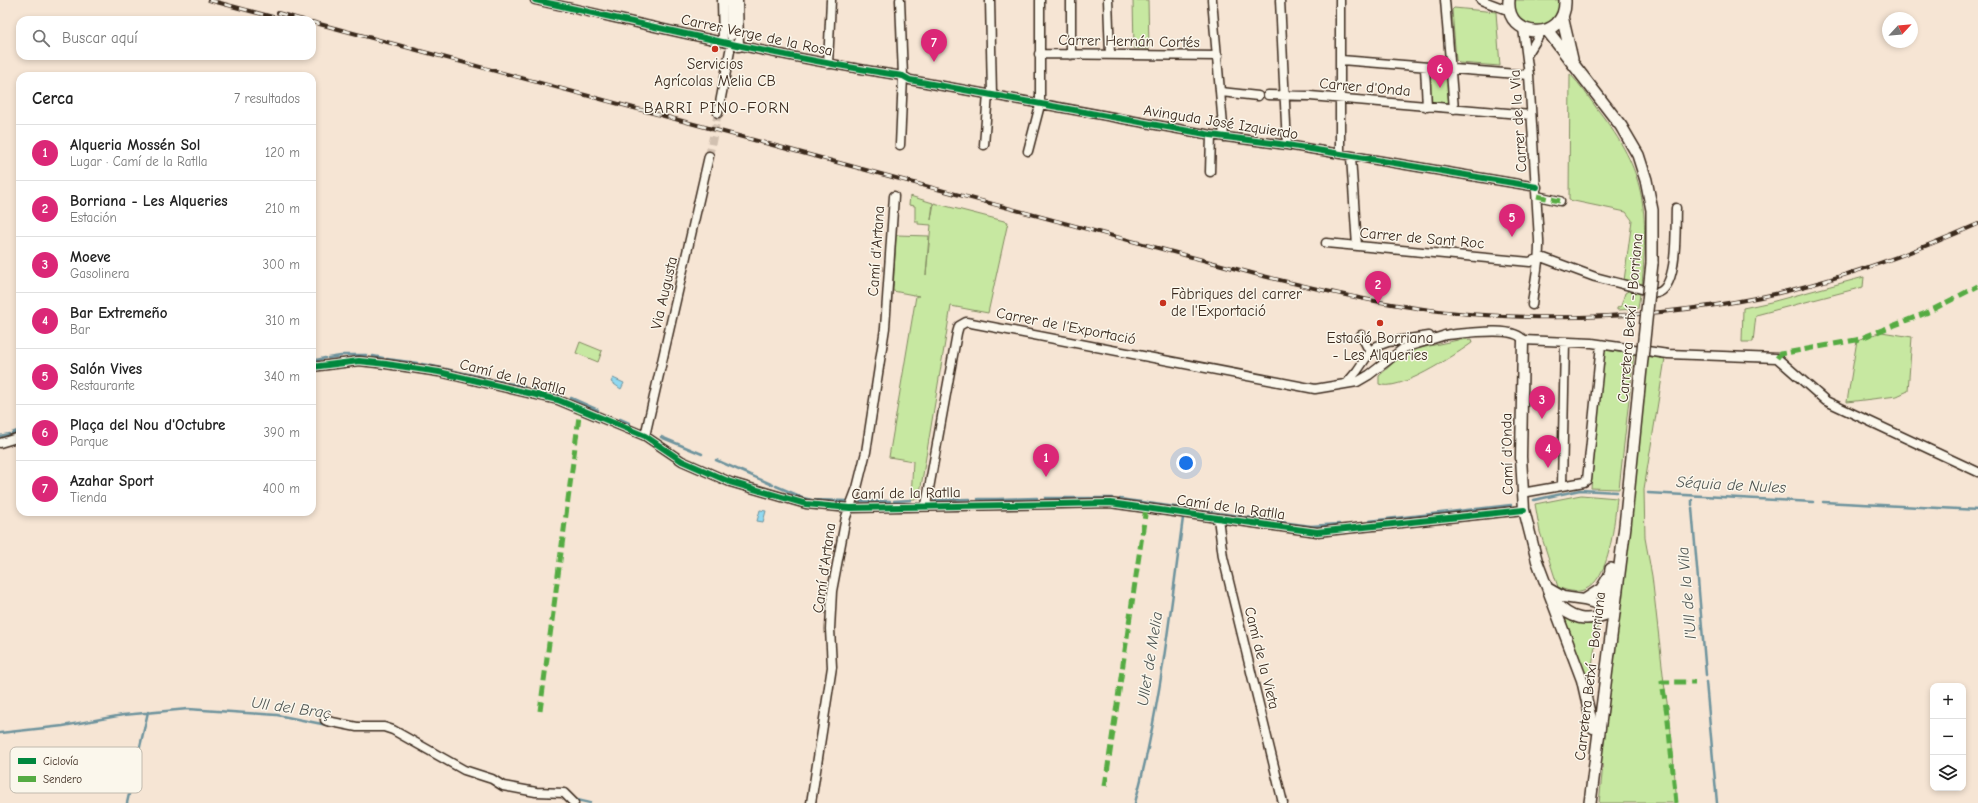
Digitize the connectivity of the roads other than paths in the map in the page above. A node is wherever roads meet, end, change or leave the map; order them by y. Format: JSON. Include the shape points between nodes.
{"nodes":[{"id":1,"x":535,"y":0,"type":"edge"},
{"id":2,"x":722,"y":0,"type":"edge"},
{"id":3,"x":730,"y":0,"type":"edge"},
{"id":4,"x":738,"y":0,"type":"edge"},
{"id":5,"x":831,"y":0,"type":"edge"},
{"id":6,"x":900,"y":0,"type":"edge"},
{"id":7,"x":990,"y":0,"type":"edge"},
{"id":8,"x":1040,"y":0,"type":"edge"},
{"id":9,"x":1071,"y":0,"type":"edge"},
{"id":10,"x":1108,"y":0,"type":"edge"},
{"id":11,"x":1212,"y":0,"type":"edge"},
{"id":12,"x":1280,"y":0,"type":"edge"},
{"id":13,"x":1340,"y":0,"type":"edge"},
{"id":14,"x":1445,"y":0,"type":"edge"},
{"id":15,"x":1485,"y":0,"type":"edge"},
{"id":16,"x":1565,"y":0,"type":"edge"},
{"id":17,"x":1510,"y":6,"type":"edge"},
{"id":18,"x":1562,"y":16,"type":"junction"},
{"id":19,"x":1523,"y":28,"type":"junction"},
{"id":20,"x":1545,"y":30,"type":"junction"},
{"id":21,"x":731,"y":36,"type":"dead end"},
{"id":22,"x":723,"y":42,"type":"junction"},
{"id":23,"x":739,"y":47,"type":"junction"},
{"id":24,"x":730,"y":51,"type":"dead end"},
{"id":25,"x":1039,"y":54,"type":"junction"},
{"id":26,"x":1071,"y":55,"type":"junction"},
{"id":27,"x":1110,"y":55,"type":"junction"},
{"id":28,"x":1527,"y":55,"type":"junction"},
{"id":29,"x":1218,"y":56,"type":"junction"},
{"id":30,"x":1341,"y":60,"type":"junction"},
{"id":31,"x":1572,"y":62,"type":"junction"},
{"id":32,"x":828,"y":64,"type":"junction"},
{"id":33,"x":1425,"y":67,"type":"junction"},
{"id":34,"x":1452,"y":69,"type":"junction"},
{"id":35,"x":1529,"y":75,"type":"junction"},
{"id":36,"x":903,"y":76,"type":"junction"},
{"id":37,"x":1220,"y":92,"type":"junction"},
{"id":38,"x":990,"y":94,"type":"junction"},
{"id":39,"x":1268,"y":94,"type":"dead end"},
{"id":40,"x":1258,"y":96,"type":"dead end"},
{"id":41,"x":1285,"y":96,"type":"junction"},
{"id":42,"x":1341,"y":99,"type":"junction"},
{"id":43,"x":1040,"y":105,"type":"junction"},
{"id":44,"x":1427,"y":107,"type":"junction"},
{"id":45,"x":1454,"y":109,"type":"junction"},
{"id":46,"x":718,"y":113,"type":"tunnel mouth"},
{"id":47,"x":1531,"y":115,"type":"junction"},
{"id":48,"x":1210,"y":135,"type":"junction"},
{"id":49,"x":1224,"y":137,"type":"junction"},
{"id":50,"x":900,"y":145,"type":"dead end"},
{"id":51,"x":984,"y":145,"type":"dead end"},
{"id":52,"x":1288,"y":145,"type":"junction"},
{"id":53,"x":1028,"y":151,"type":"dead end"},
{"id":54,"x":1340,"y":154,"type":"junction"},
{"id":55,"x":709,"y":156,"type":"tunnel mouth"},
{"id":56,"x":1351,"y":157,"type":"junction"},
{"id":57,"x":1210,"y":172,"type":"dead end"},
{"id":58,"x":1536,"y":187,"type":"junction"},
{"id":59,"x":894,"y":196,"type":"dead end"},
{"id":60,"x":1537,"y":196,"type":"junction"},
{"id":61,"x":1560,"y":201,"type":"dead end"},
{"id":62,"x":1676,"y":208,"type":"dead end"},
{"id":63,"x":1326,"y":244,"type":"dead end"},
{"id":64,"x":1357,"y":246,"type":"junction"},
{"id":65,"x":1539,"y":259,"type":"junction"},
{"id":66,"x":1532,"y":305,"type":"dead end"},
{"id":67,"x":1449,"y":334,"type":"junction"},
{"id":68,"x":1361,"y":336,"type":"dead end"},
{"id":69,"x":1523,"y":340,"type":"junction"},
{"id":70,"x":1388,"y":342,"type":"junction"},
{"id":71,"x":1565,"y":343,"type":"junction"},
{"id":72,"x":1601,"y":345,"type":"junction"},
{"id":73,"x":1368,"y":354,"type":"junction"},
{"id":74,"x":1394,"y":355,"type":"junction"},
{"id":75,"x":316,"y":366,"type":"edge"},
{"id":76,"x":1375,"y":370,"type":"junction"},
{"id":77,"x":1350,"y":381,"type":"junction"},
{"id":78,"x":645,"y":436,"type":"junction"},
{"id":79,"x":16,"y":438,"type":"edge"},
{"id":80,"x":0,"y":443,"type":"edge"},
{"id":81,"x":1978,"y":472,"type":"edge"},
{"id":82,"x":1562,"y":485,"type":"junction"},
{"id":83,"x":1522,"y":493,"type":"junction"},
{"id":84,"x":1626,"y":504,"type":"junction"},
{"id":85,"x":926,"y":505,"type":"junction"},
{"id":86,"x":850,"y":508,"type":"junction"},
{"id":87,"x":1524,"y":510,"type":"junction"},
{"id":88,"x":1218,"y":518,"type":"junction"},
{"id":89,"x":1620,"y":559,"type":"junction"},
{"id":90,"x":1611,"y":570,"type":"junction"},
{"id":91,"x":1547,"y":587,"type":"junction"},
{"id":92,"x":1553,"y":599,"type":"junction"},
{"id":93,"x":1584,"y":600,"type":"junction"},
{"id":94,"x":1607,"y":613,"type":"junction"},
{"id":95,"x":1604,"y":686,"type":"junction"},
{"id":96,"x":326,"y":715,"type":"dead end"},
{"id":97,"x":1593,"y":728,"type":"junction"},
{"id":98,"x":1592,"y":773,"type":"junction"},
{"id":99,"x":574,"y":803,"type":"edge"},
{"id":100,"x":811,"y":803,"type":"edge"},
{"id":101,"x":1283,"y":803,"type":"edge"},
{"id":102,"x":1590,"y":803,"type":"edge"}],
"edges":[{"from":1,"to":22,"type":"street","name":"Carrer Verge de la Rosa"},
{"from":2,"to":22,"type":"street"},
{"from":3,"to":21,"type":"street"},
{"from":4,"to":23,"type":"street"},
{"from":5,"to":32,"type":"street"},
{"from":6,"to":36,"type":"street"},
{"from":7,"to":38,"type":"street"},
{"from":8,"to":25,"type":"street"},
{"from":9,"to":26,"type":"street"},
{"from":10,"to":27,"type":"street"},
{"from":11,"to":29,"type":"street"},
{"from":12,"to":41,"type":"street"},
{"from":13,"to":30,"type":"street"},
{"from":14,"to":34,"type":"street"},
{"from":15,"to":17,"type":"street"},
{"from":16,"to":18,"type":"main road"},
{"from":17,"to":19,"type":"main road","via":[[1515,21]]},
{"from":18,"to":20,"type":"main road"},
{"from":18,"to":31,"type":"main road","name":"Carretera Betxí - Borriana"},
{"from":19,"to":20,"type":"main road"},
{"from":19,"to":28,"type":"street","name":"Carrer de la Via"},
{"from":20,"to":28,"type":"street","name":"Carrer de la Via"},
{"from":20,"to":31,"type":"main road","name":"Carretera Betxí - Borriana"},
{"from":22,"to":23,"type":"street","name":"Carrer Verge de la Rosa"},
{"from":23,"to":32,"type":"street","name":"Carrer Verge de la Rosa"},
{"from":24,"to":46,"type":"street"},
{"from":25,"to":26,"type":"street","name":"Carrer Hernán Cortés"},
{"from":25,"to":43,"type":"street"},
{"from":26,"to":27,"type":"street","name":"Carrer Hernán Cortés"},
{"from":27,"to":29,"type":"street","name":"Carrer Hernán Cortés"},
{"from":28,"to":35,"type":"street","name":"Carrer de la Via"},
{"from":29,"to":37,"type":"street"},
{"from":30,"to":33,"type":"street"},
{"from":30,"to":42,"type":"street"},
{"from":31,"to":84,"type":"main road","name":"Carretera Betxí - Borriana","bridge":true,"via":[[1626,135],[1641,164],[1652,214],[1652,263]]},
{"from":32,"to":36,"type":"street","name":"Carrer Verge de la Rosa"},
{"from":33,"to":34,"type":"street"},
{"from":33,"to":44,"type":"street"},
{"from":34,"to":35,"type":"street"},
{"from":34,"to":45,"type":"street"},
{"from":35,"to":47,"type":"street","name":"Carrer de la Via"},
{"from":36,"to":38,"type":"street","name":"Avinguda José Izquierdo","via":[[910,80]]},
{"from":36,"to":50,"type":"street"},
{"from":37,"to":40,"type":"street"},
{"from":37,"to":49,"type":"street"},
{"from":38,"to":43,"type":"street","name":"Avinguda José Izquierdo"},
{"from":38,"to":51,"type":"street"},
{"from":39,"to":41,"type":"street","name":"Carrer d'Onda"},
{"from":41,"to":42,"type":"street","name":"Carrer d'Onda"},
{"from":41,"to":52,"type":"street"},
{"from":42,"to":44,"type":"street","name":"Carrer d'Onda"},
{"from":42,"to":54,"type":"street"},
{"from":43,"to":48,"type":"street","name":"Avinguda José Izquierdo"},
{"from":43,"to":53,"type":"street"},
{"from":44,"to":45,"type":"street","name":"Carrer d'Onda"},
{"from":45,"to":47,"type":"street","name":"Carrer d'Onda"},
{"from":47,"to":58,"type":"street","name":"Carrer de la Via"},
{"from":48,"to":49,"type":"street","name":"Avinguda José Izquierdo"},
{"from":48,"to":57,"type":"street"},
{"from":49,"to":52,"type":"street","name":"Avinguda José Izquierdo"},
{"from":52,"to":54,"type":"street","name":"Avinguda José Izquierdo"},
{"from":54,"to":56,"type":"street","name":"Avinguda José Izquierdo"},
{"from":55,"to":78,"type":"street","name":"Via Augusta"},
{"from":56,"to":58,"type":"street","name":"Avinguda José Izquierdo"},
{"from":56,"to":64,"type":"street"},
{"from":58,"to":60,"type":"street","name":"Carrer de la Via"},
{"from":59,"to":86,"type":"street","name":"Camí d'Artana","via":[[885,328],[866,452]]},
{"from":60,"to":61,"type":"street"},
{"from":60,"to":65,"type":"street","name":"Carrer de la Via"},
{"from":62,"to":65,"type":"street","name":"Carrer de Sant Roc","via":[[1674,264],[1664,291],[1653,293],[1595,277],[1541,257]]},
{"from":63,"to":64,"type":"street","name":"Carrer de Sant Roc"},
{"from":64,"to":65,"type":"street","name":"Carrer de Sant Roc","via":[[1528,262]]},
{"from":65,"to":66,"type":"street","name":"Carrer de la Via","via":[[1534,276]]},
{"from":67,"to":69,"type":"street","via":[[1513,333],[1521,336]]},
{"from":67,"to":70,"type":"street"},
{"from":67,"to":74,"type":"street","via":[[1404,348]]},
{"from":68,"to":73,"type":"street"},
{"from":69,"to":71,"type":"street"},
{"from":69,"to":83,"type":"street","name":"Camí d'Onda"},
{"from":70,"to":73,"type":"street","via":[[1377,346]]},
{"from":70,"to":74,"type":"street"},
{"from":71,"to":72,"type":"street"},
{"from":71,"to":82,"type":"street"},
{"from":72,"to":81,"type":"street","via":[[1668,354],[1777,358],[1826,401]]},
{"from":72,"to":82,"type":"street","via":[[1586,481]]},
{"from":73,"to":76,"type":"street","via":[[1368,366]]},
{"from":73,"to":77,"type":"street"},
{"from":74,"to":76,"type":"street"},
{"from":75,"to":78,"type":"street","name":"Camí de la Ratlla","via":[[359,361],[439,372],[558,400]]},
{"from":76,"to":77,"type":"street","via":[[1363,379]]},
{"from":77,"to":85,"type":"street","name":"Carrer de l'Exportació","via":[[1322,389],[1309,389],[966,322],[959,326],[957,333]]},
{"from":78,"to":86,"type":"street","name":"Camí de la Ratlla","via":[[682,461],[730,482],[806,504]]},
{"from":79,"to":80,"type":"street"},
{"from":82,"to":83,"type":"street"},
{"from":83,"to":87,"type":"street","name":"Camí d'Onda"},
{"from":84,"to":89,"type":"main road","name":"Carretera Betxí - Borriana"},
{"from":84,"to":90,"type":"main road","name":"Carretera Betxí - Borriana"},
{"from":85,"to":86,"type":"street","name":"Camí de la Ratlla"},
{"from":85,"to":88,"type":"street","name":"Camí de la Ratlla","via":[[1110,503]]},
{"from":86,"to":100,"type":"street","name":"Camí d'Artana","via":[[846,517],[832,591],[832,667]]},
{"from":87,"to":88,"type":"street","name":"Camí de la Ratlla","via":[[1317,532]]},
{"from":87,"to":91,"type":"street","name":"Camí d'Onda","via":[[1537,561]]},
{"from":88,"to":101,"type":"street","name":"Camí de la Vieta","via":[[1223,557]]},
{"from":89,"to":94,"type":"street","via":[[1616,565]]},
{"from":89,"to":95,"type":"main road","name":"Carretera Betxí - Borriana"},
{"from":90,"to":93,"type":"street","via":[[1601,589]]},
{"from":90,"to":94,"type":"main road","name":"Carretera Betxí - Borriana"},
{"from":91,"to":92,"type":"street","name":"Camí d'Onda"},
{"from":91,"to":93,"type":"street","via":[[1562,597]]},
{"from":92,"to":94,"type":"street","via":[[1580,618],[1590,620]]},
{"from":92,"to":97,"type":"street","name":"Camí d'Onda","via":[[1582,680]]},
{"from":93,"to":94,"type":"street","via":[[1595,603]]},
{"from":94,"to":95,"type":"street"},
{"from":94,"to":97,"type":"main road","name":"Carretera Betxí - Borriana"},
{"from":95,"to":98,"type":"main road","name":"Carretera Betxí - Borriana"},
{"from":96,"to":99,"type":"street","via":[[327,721],[393,730],[464,770],[492,779],[509,788],[564,793]]},
{"from":97,"to":98,"type":"main road","name":"Carretera Betxí - Borriana"},
{"from":98,"to":102,"type":"main road"}]}
